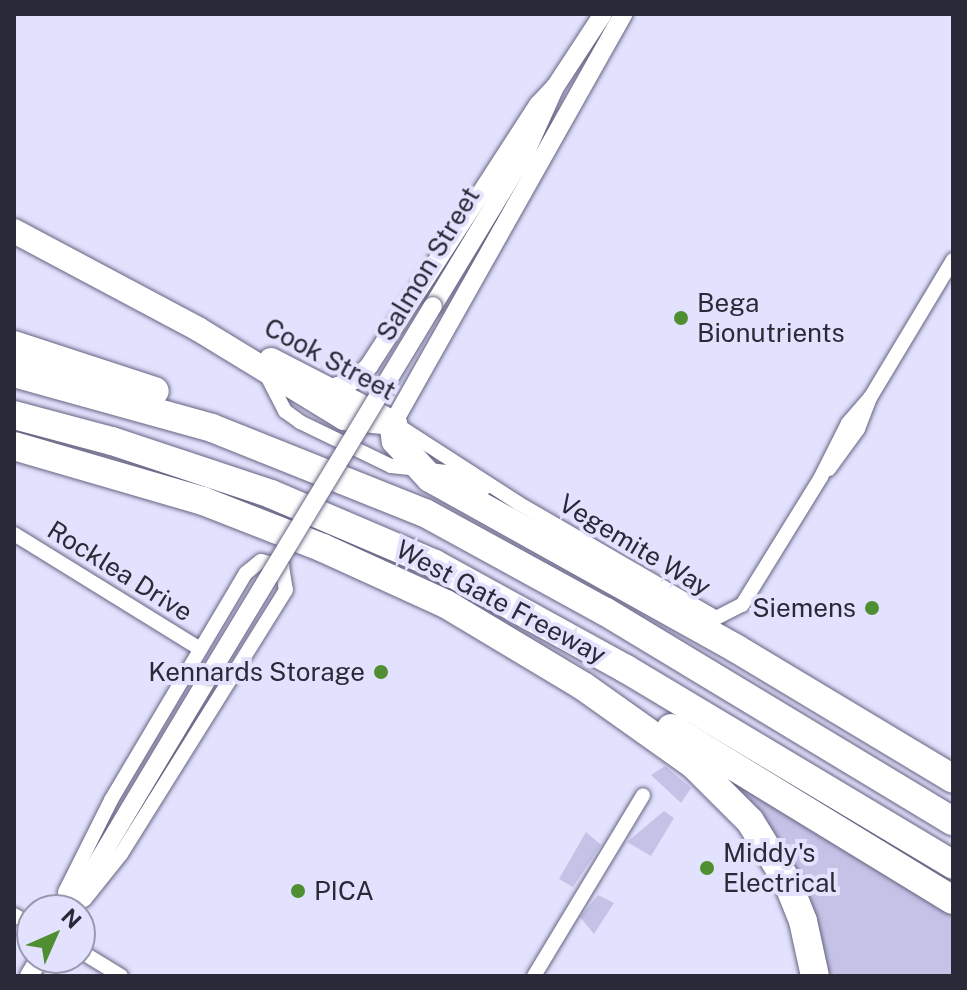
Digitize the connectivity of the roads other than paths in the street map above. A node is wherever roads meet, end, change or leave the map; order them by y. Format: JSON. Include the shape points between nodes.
{"nodes":[{"id":1,"x":603,"y":14,"type":"edge"},
{"id":2,"x":623,"y":14,"type":"edge"},
{"id":3,"x":555,"y":87,"type":"junction"},
{"id":4,"x":569,"y":104,"type":"junction"},
{"id":5,"x":524,"y":156,"type":"junction"},
{"id":6,"x":14,"y":231,"type":"edge"},
{"id":7,"x":953,"y":260,"type":"edge"},
{"id":8,"x":198,"y":329,"type":"junction"},
{"id":9,"x":14,"y":345,"type":"edge"},
{"id":10,"x":377,"y":354,"type":"junction"},
{"id":11,"x":14,"y":373,"type":"edge"},
{"id":12,"x":265,"y":373,"type":"junction"},
{"id":13,"x":421,"y":375,"type":"junction"},
{"id":14,"x":328,"y":389,"type":"junction"},
{"id":15,"x":14,"y":415,"type":"edge"},
{"id":16,"x":393,"y":423,"type":"junction"},
{"id":17,"x":14,"y":446,"type":"edge"},
{"id":18,"x":350,"y":446,"type":"joint"},
{"id":19,"x":292,"y":457,"type":"junction"},
{"id":20,"x":420,"y":470,"type":"junction"},
{"id":21,"x":518,"y":503,"type":"junction"},
{"id":22,"x":425,"y":513,"type":"junction"},
{"id":23,"x":14,"y":534,"type":"edge"},
{"id":24,"x":446,"y":604,"type":"junction"},
{"id":25,"x":200,"y":649,"type":"junction"},
{"id":26,"x":953,"y":780,"type":"edge"},
{"id":27,"x":643,"y":795,"type":"dead end"},
{"id":28,"x":953,"y":821,"type":"edge"},
{"id":29,"x":953,"y":865,"type":"edge"},
{"id":30,"x":65,"y":894,"type":"edge"},
{"id":31,"x":79,"y":894,"type":"edge"},
{"id":32,"x":89,"y":894,"type":"edge"},
{"id":33,"x":953,"y":900,"type":"edge"},
{"id":34,"x":96,"y":961,"type":"edge"},
{"id":35,"x":121,"y":976,"type":"edge"},
{"id":36,"x":534,"y":976,"type":"edge"},
{"id":37,"x":815,"y":976,"type":"edge"}],
"edges":[{"from":1,"to":3,"type":"street","name":"Salmon Street"},
{"from":2,"to":4,"type":"street","name":"Salmon Street"},
{"from":3,"to":5,"type":"street","name":"Salmon Street"},
{"from":3,"to":10,"type":"street","name":"Salmon Street","via":[[538,105]]},
{"from":4,"to":5,"type":"street","name":"Salmon Street"},
{"from":4,"to":13,"type":"street","name":"Salmon Street"},
{"from":5,"to":31,"type":"street","name":"Salmon Street","bridge":true},
{"from":6,"to":8,"type":"main road","name":"Cook Street"},
{"from":7,"to":21,"type":"street","name":"Vegemite Way","via":[[870,398],[850,442],[821,477],[746,600],[731,615],[704,614]]},
{"from":8,"to":12,"type":"main road","name":"Cook Street"},
{"from":8,"to":14,"type":"main road","name":"Cook Street","via":[[243,345]]},
{"from":9,"to":19,"type":"highway","via":[[169,396]]},
{"from":10,"to":13,"type":"street","via":[[397,376]]},
{"from":10,"to":14,"type":"street","name":"Salmon Street","via":[[353,381]]},
{"from":11,"to":19,"type":"highway","name":"West Gate Freeway","via":[[120,399]]},
{"from":12,"to":16,"type":"main road","name":"Cook Street","via":[[344,418]]},
{"from":12,"to":18,"type":"street","name":"Cook Street","via":[[289,415]]},
{"from":13,"to":16,"type":"street","name":"Salmon Street"},
{"from":14,"to":16,"type":"main road","name":"Cook Street"},
{"from":15,"to":29,"type":"highway","name":"West Gate Freeway","via":[[271,494],[435,564],[626,669]]},
{"from":16,"to":20,"type":"highway","via":[[396,441]]},
{"from":16,"to":21,"type":"street","name":"Vegemite Way"},
{"from":17,"to":24,"type":"highway","via":[[235,513]]},
{"from":18,"to":20,"type":"street","name":"Vegemite Way","via":[[391,466]]},
{"from":19,"to":22,"type":"highway","name":"West Gate Freeway"},
{"from":20,"to":21,"type":"street","name":"Vegemite Way","via":[[453,473]]},
{"from":20,"to":26,"type":"highway","via":[[482,511],[737,649]]},
{"from":22,"to":26,"type":"highway","via":[[514,546],[750,667]]},
{"from":22,"to":28,"type":"highway","name":"West Gate Freeway","via":[[606,612]]},
{"from":23,"to":25,"type":"street","name":"Rocklea Drive"},
{"from":24,"to":33,"type":"highway","via":[[667,726]]},
{"from":24,"to":37,"type":"highway","via":[[583,686],[723,791],[750,821],[787,881],[803,921]]},
{"from":25,"to":30,"type":"street","via":[[80,859]]},
{"from":25,"to":32,"type":"street","via":[[251,567],[267,560],[282,566],[286,590],[121,854]]},
{"from":27,"to":36,"type":"street"},
{"from":34,"to":35,"type":"street"}]}
